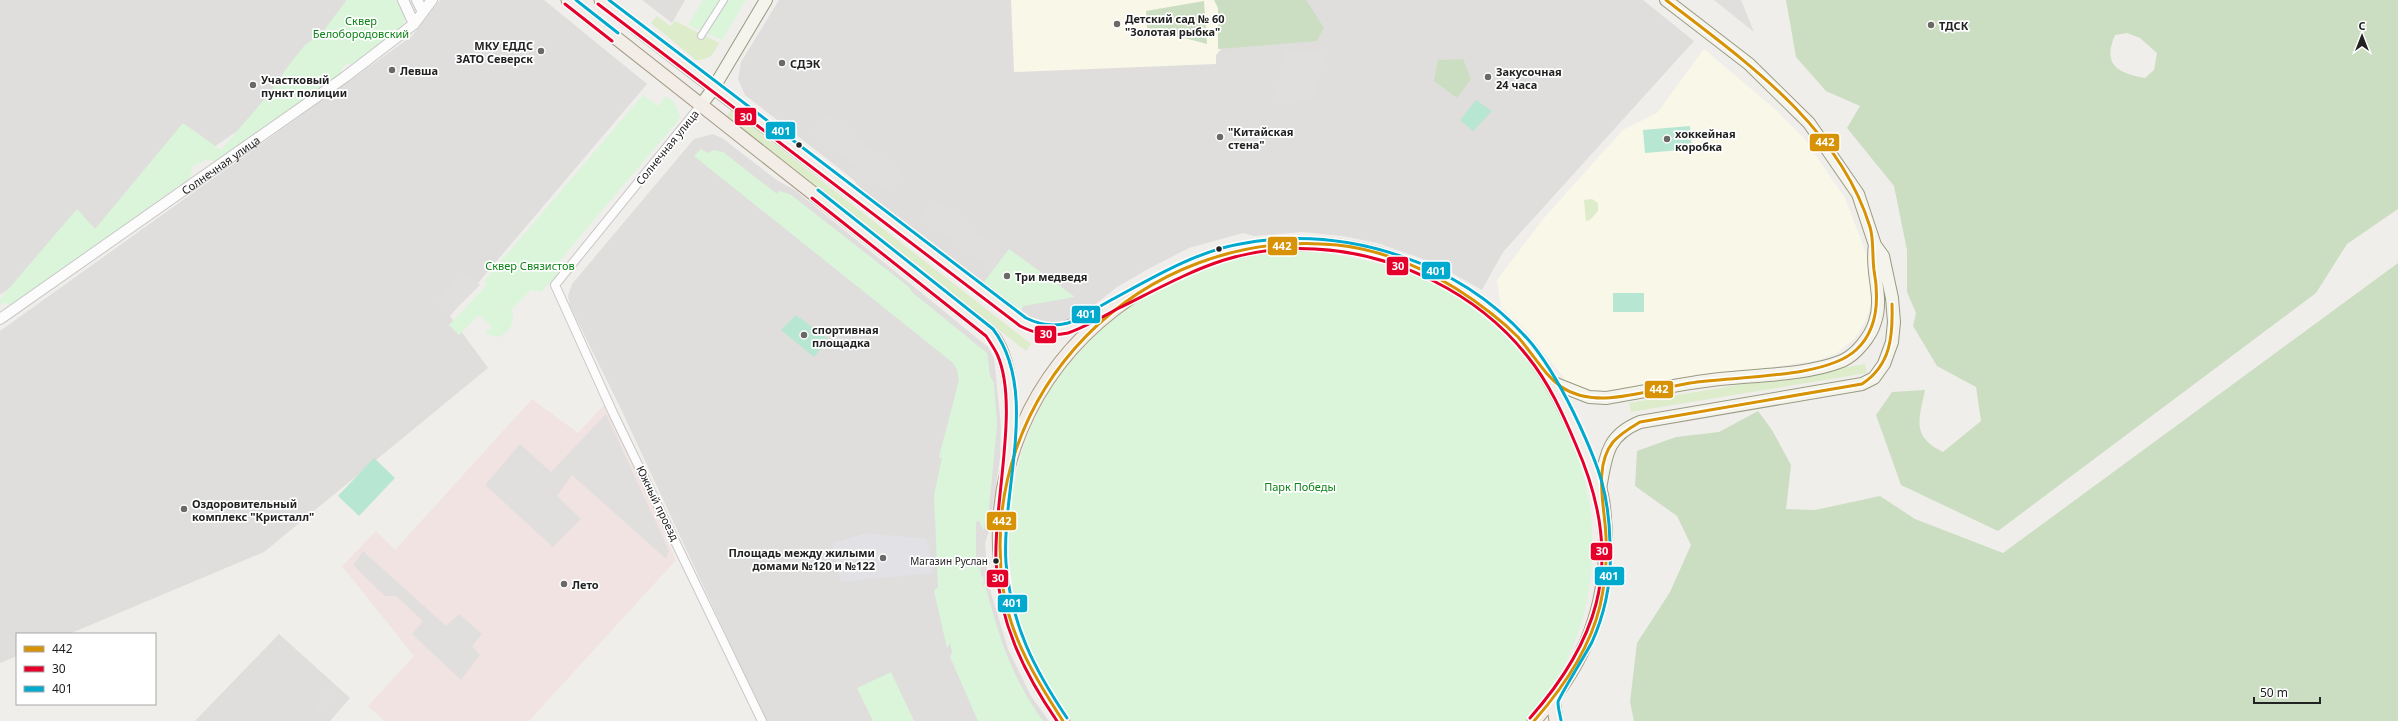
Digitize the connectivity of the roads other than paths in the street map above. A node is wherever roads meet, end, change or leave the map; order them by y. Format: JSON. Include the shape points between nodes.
{"nodes":[{"id":1,"x":402,"y":0,"type":"edge"},
{"id":2,"x":417,"y":0,"type":"edge"},
{"id":3,"x":432,"y":0,"type":"edge"},
{"id":4,"x":568,"y":0,"type":"edge"},
{"id":5,"x":601,"y":0,"type":"edge"},
{"id":6,"x":724,"y":0,"type":"edge"},
{"id":7,"x":766,"y":0,"type":"edge"},
{"id":8,"x":1666,"y":0,"type":"edge"},
{"id":9,"x":423,"y":12,"type":"junction"},
{"id":10,"x":414,"y":24,"type":"junction"},
{"id":11,"x":701,"y":36,"type":"dead end"},
{"id":12,"x":713,"y":89,"type":"junction"},
{"id":13,"x":701,"y":105,"type":"junction"},
{"id":14,"x":1874,"y":245,"type":"junction"},
{"id":15,"x":555,"y":285,"type":"joint"},
{"id":16,"x":1123,"y":301,"type":"junction"},
{"id":17,"x":0,"y":319,"type":"edge"},
{"id":18,"x":1551,"y":382,"type":"junction"},
{"id":19,"x":1007,"y":476,"type":"junction"},
{"id":20,"x":1600,"y":489,"type":"junction"},
{"id":21,"x":1553,"y":699,"type":"junction"},
{"id":22,"x":762,"y":721,"type":"edge"},
{"id":23,"x":1063,"y":721,"type":"edge"},
{"id":24,"x":1534,"y":721,"type":"edge"},
{"id":25,"x":1556,"y":721,"type":"edge"}],
"edges":[{"from":1,"to":10,"type":"street"},
{"from":2,"to":9,"type":"street"},
{"from":3,"to":9,"type":"street","name":"Солнечная улица"},
{"from":4,"to":13,"type":"main road"},
{"from":5,"to":12,"type":"main road"},
{"from":6,"to":11,"type":"street"},
{"from":7,"to":12,"type":"main road","name":"Солнечная улица"},
{"from":8,"to":14,"type":"main road","via":[[1749,64],[1809,122],[1858,194]]},
{"from":9,"to":10,"type":"street","name":"Солнечная улица"},
{"from":10,"to":17,"type":"street","name":"Солнечная улица","via":[[345,77]]},
{"from":12,"to":13,"type":"main road","name":"Солнечная улица"},
{"from":12,"to":16,"type":"main road","via":[[1023,322],[1052,331],[1075,326]]},
{"from":13,"to":15,"type":"street","name":"Солнечная улица"},
{"from":13,"to":19,"type":"main road","via":[[995,339],[1003,355],[1010,396],[1011,425]]},
{"from":14,"to":18,"type":"main road","via":[[1872,258],[1878,284],[1879,307],[1875,323],[1867,338],[1843,360],[1755,377],[1720,379],[1606,398],[1589,397]]},
{"from":14,"to":20,"type":"main road","via":[[1884,256],[1894,322],[1892,342],[1884,364],[1874,378],[1862,384],[1640,422],[1625,428],[1614,439],[1606,455]]},
{"from":15,"to":22,"type":"street","name":"Южный проезд"},
{"from":16,"to":18,"type":"main road","via":[[1165,277],[1218,255],[1240,249],[1313,244],[1358,249],[1419,268],[1473,298],[1513,332]]},
{"from":16,"to":19,"type":"main road","via":[[1072,348],[1040,392],[1024,424]]},
{"from":18,"to":20,"type":"main road"},
{"from":19,"to":23,"type":"main road","via":[[1000,531],[1004,589],[1016,632],[1033,675]]},
{"from":20,"to":21,"type":"main road","via":[[1606,542],[1601,604],[1577,664]]},
{"from":21,"to":24,"type":"main road"},
{"from":21,"to":25,"type":"main road"}]}
